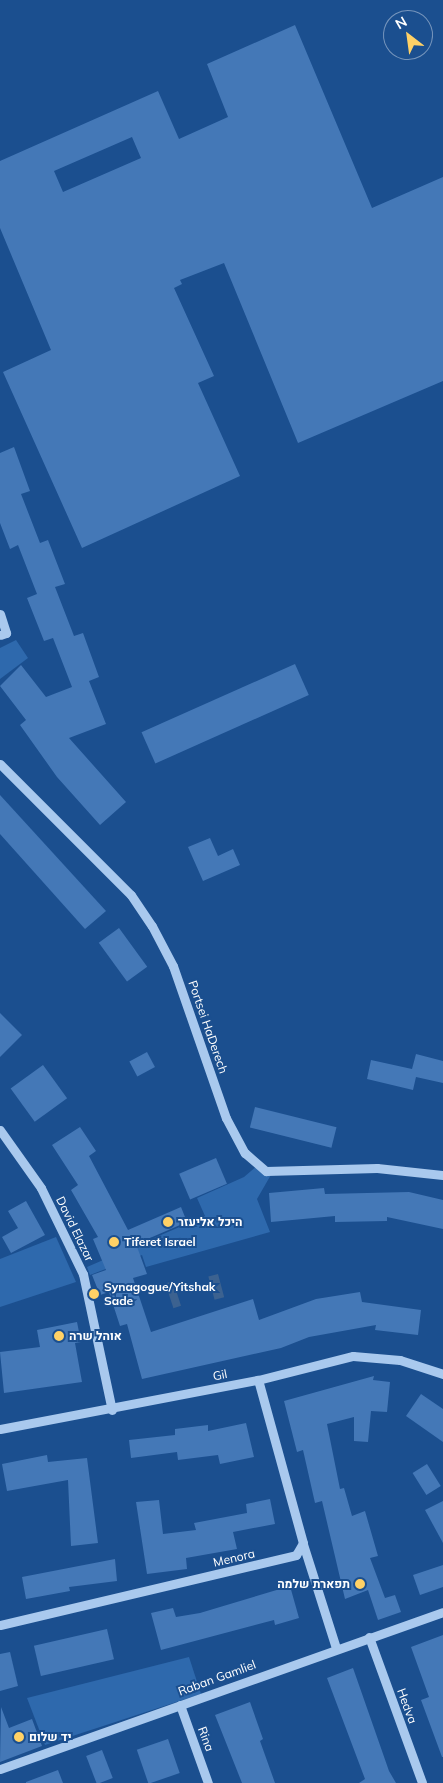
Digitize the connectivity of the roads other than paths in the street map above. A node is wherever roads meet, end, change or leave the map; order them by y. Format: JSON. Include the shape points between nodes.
{"nodes":[{"id":1,"x":0,"y":614,"type":"edge"},
{"id":2,"x":0,"y":635,"type":"edge"},
{"id":3,"x":0,"y":764,"type":"edge"},
{"id":4,"x":0,"y":1130,"type":"edge"},
{"id":5,"x":443,"y":1175,"type":"edge"},
{"id":6,"x":443,"y":1374,"type":"edge"},
{"id":7,"x":258,"y":1380,"type":"junction"},
{"id":8,"x":112,"y":1410,"type":"junction"},
{"id":9,"x":0,"y":1429,"type":"edge"},
{"id":10,"x":303,"y":1543,"type":"junction"},
{"id":11,"x":443,"y":1612,"type":"edge"},
{"id":12,"x":0,"y":1626,"type":"edge"},
{"id":13,"x":369,"y":1637,"type":"junction"},
{"id":14,"x":336,"y":1648,"type":"junction"},
{"id":15,"x":180,"y":1704,"type":"junction"},
{"id":16,"x":0,"y":1769,"type":"edge"},
{"id":17,"x":208,"y":1783,"type":"edge"},
{"id":18,"x":422,"y":1783,"type":"edge"}],
"edges":[{"from":1,"to":2,"type":"street","via":[[6,633]]},
{"from":3,"to":5,"type":"street","name":"Portsei HaDerech","via":[[131,895],[152,926],[173,966],[226,1118],[245,1153],[266,1171],[376,1168]]},
{"from":4,"to":8,"type":"street","name":"David Elazar","via":[[41,1188],[83,1274]]},
{"from":6,"to":7,"type":"street","name":"Gil","via":[[400,1360],[353,1356]]},
{"from":7,"to":8,"type":"street","name":"Gil"},
{"from":7,"to":10,"type":"street"},
{"from":8,"to":9,"type":"street","name":"Gil"},
{"from":10,"to":12,"type":"street","name":"Menora","via":[[289,1558]]},
{"from":10,"to":14,"type":"street"},
{"from":11,"to":13,"type":"street","name":"Raban Gamliel"},
{"from":13,"to":14,"type":"street","name":"Raban Gamliel"},
{"from":13,"to":18,"type":"street","name":"Hedva"},
{"from":14,"to":15,"type":"street","name":"Raban Gamliel"},
{"from":15,"to":16,"type":"street","name":"Raban Gamliel"},
{"from":15,"to":17,"type":"street","name":"Rina"}]}
